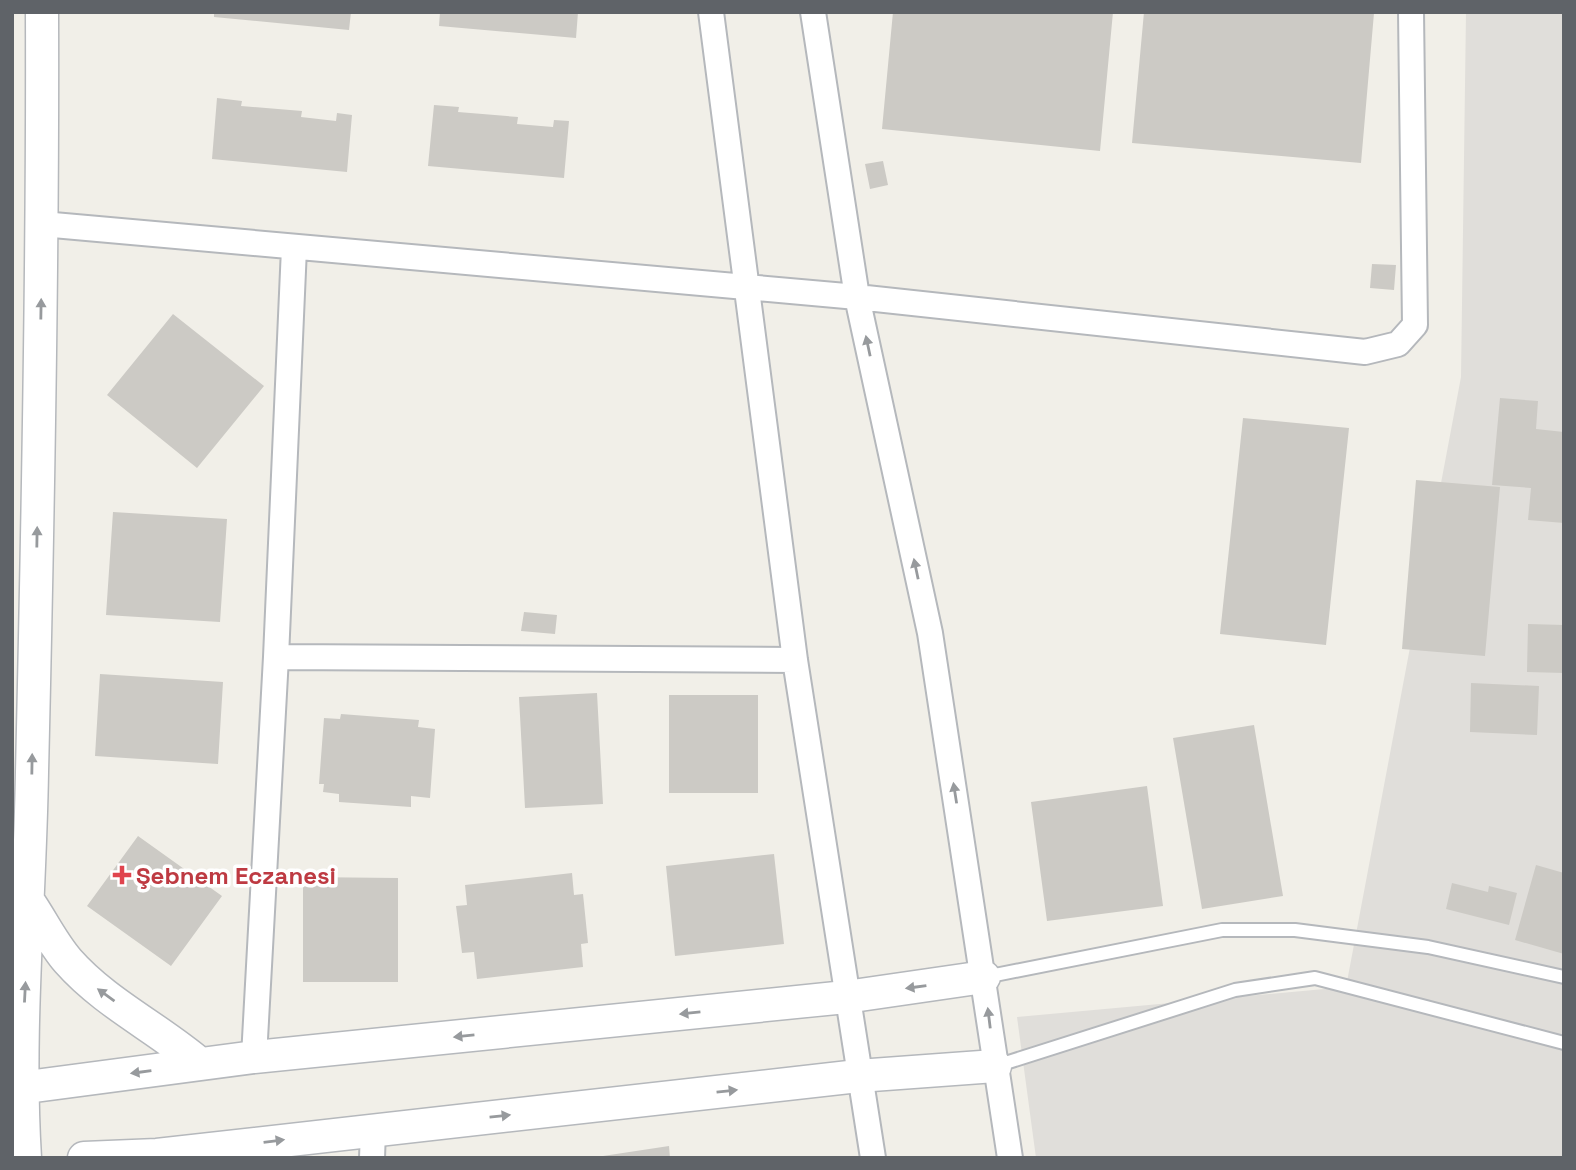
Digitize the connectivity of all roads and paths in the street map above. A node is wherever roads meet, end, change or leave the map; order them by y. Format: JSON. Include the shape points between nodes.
{"nodes":[{"id":1,"x":41,"y":12,"type":"edge"},
{"id":2,"x":711,"y":12,"type":"edge"},
{"id":3,"x":813,"y":12,"type":"edge"},
{"id":4,"x":1411,"y":12,"type":"edge"},
{"id":5,"x":42,"y":224,"type":"junction"},
{"id":6,"x":294,"y":248,"type":"junction"},
{"id":7,"x":746,"y":287,"type":"junction"},
{"id":8,"x":857,"y":297,"type":"junction"},
{"id":9,"x":276,"y":657,"type":"junction"},
{"id":10,"x":794,"y":660,"type":"junction"},
{"id":11,"x":29,"y":902,"type":"junction"},
{"id":12,"x":984,"y":977,"type":"junction"},
{"id":13,"x":1564,"y":977,"type":"edge"},
{"id":14,"x":846,"y":997,"type":"junction"},
{"id":15,"x":1564,"y":1043,"type":"edge"},
{"id":16,"x":254,"y":1057,"type":"junction"},
{"id":17,"x":200,"y":1064,"type":"junction"},
{"id":18,"x":995,"y":1066,"type":"junction"},
{"id":19,"x":858,"y":1076,"type":"junction"},
{"id":20,"x":17,"y":1088,"type":"edge"},
{"id":21,"x":373,"y":1144,"type":"edge"},
{"id":22,"x":155,"y":1156,"type":"edge"},
{"id":23,"x":25,"y":1158,"type":"edge"},
{"id":24,"x":85,"y":1158,"type":"edge"},
{"id":25,"x":873,"y":1158,"type":"edge"},
{"id":26,"x":1010,"y":1158,"type":"edge"}],
"edges":[{"from":1,"to":5,"type":"street"},
{"from":2,"to":7,"type":"street"},
{"from":3,"to":8,"type":"street"},
{"from":4,"to":8,"type":"street","via":[[1415,325],[1398,344],[1365,352]]},
{"from":5,"to":6,"type":"street"},
{"from":11,"to":5,"type":"street","one_way":true},
{"from":6,"to":7,"type":"street"},
{"from":6,"to":9,"type":"street"},
{"from":7,"to":8,"type":"street"},
{"from":7,"to":10,"type":"street"},
{"from":12,"to":8,"type":"street","one_way":true,"via":[[930,633]]},
{"from":9,"to":10,"type":"street"},
{"from":9,"to":16,"type":"street"},
{"from":10,"to":14,"type":"street"},
{"from":17,"to":11,"type":"street","one_way":true,"via":[[82,975]]},
{"from":20,"to":11,"type":"street","one_way":true},
{"from":12,"to":13,"type":"lane","via":[[1222,930],[1295,930],[1429,947]]},
{"from":12,"to":14,"type":"street","one_way":true},
{"from":18,"to":12,"type":"street","one_way":true},
{"from":14,"to":16,"type":"street","one_way":true},
{"from":14,"to":19,"type":"street"},
{"from":15,"to":18,"type":"lane","via":[[1315,978],[1235,990]]},
{"from":16,"to":17,"type":"street"},
{"from":17,"to":20,"type":"street","one_way":true},
{"from":18,"to":19,"type":"street"},
{"from":18,"to":26,"type":"street"},
{"from":21,"to":19,"type":"street","one_way":true},
{"from":19,"to":25,"type":"street"},
{"from":20,"to":23,"type":"street"},
{"from":22,"to":21,"type":"street","one_way":true},
{"from":22,"to":24,"type":"street"}]}
